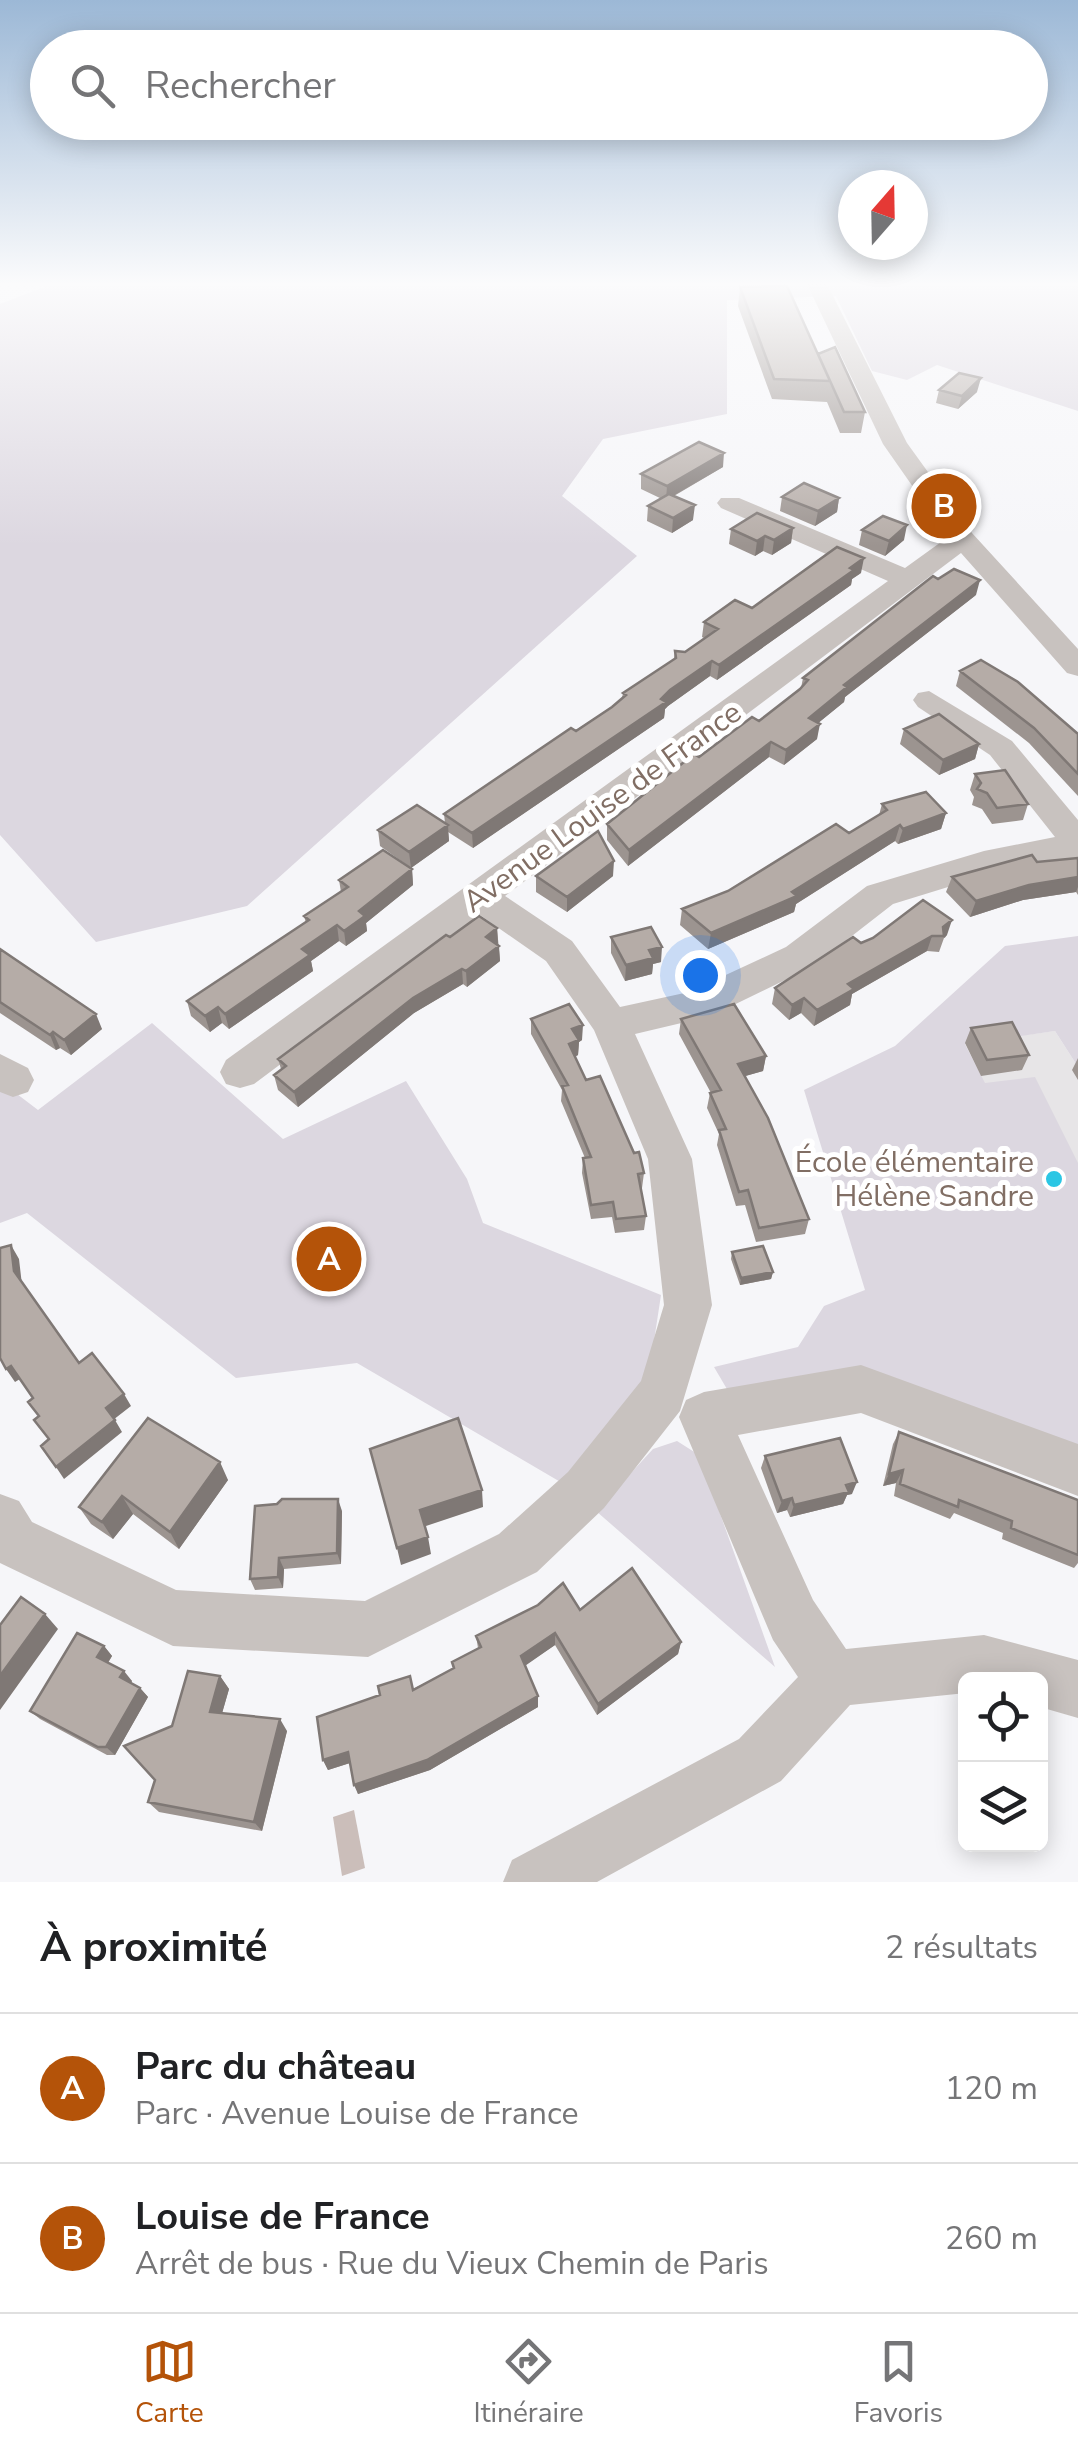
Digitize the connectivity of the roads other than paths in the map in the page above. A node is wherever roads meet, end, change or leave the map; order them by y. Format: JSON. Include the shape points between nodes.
{"nodes":[{"id":1,"x":859,"y":370,"type":"edge"},
{"id":2,"x":730,"y":503,"type":"dead end"},
{"id":3,"x":963,"y":539,"type":"junction"},
{"id":4,"x":909,"y":580,"type":"junction"},
{"id":5,"x":1078,"y":667,"type":"edge"},
{"id":6,"x":929,"y":700,"type":"dead end"},
{"id":7,"x":1078,"y":844,"type":"edge"},
{"id":8,"x":478,"y":896,"type":"junction"},
{"id":9,"x":611,"y":1024,"type":"junction"},
{"id":10,"x":240,"y":1072,"type":"dead end"},
{"id":11,"x":683,"y":1405,"type":"junction"},
{"id":12,"x":1078,"y":1470,"type":"edge"},
{"id":13,"x":0,"y":1520,"type":"edge"},
{"id":14,"x":834,"y":1680,"type":"junction"},
{"id":15,"x":1078,"y":1689,"type":"edge"},
{"id":16,"x":534,"y":1882,"type":"edge"}],
"edges":[{"from":1,"to":3,"type":"street","via":[[895,444]]},
{"from":2,"to":4,"type":"street"},
{"from":3,"to":4,"type":"street","name":"Avenue Louise de France"},
{"from":3,"to":5,"type":"street"},
{"from":4,"to":8,"type":"street","name":"Avenue Louise de France"},
{"from":6,"to":7,"type":"street","via":[[1001,748]]},
{"from":7,"to":9,"type":"street","via":[[984,863],[880,895],[799,957],[697,1005]]},
{"from":8,"to":9,"type":"street","via":[[558,952]]},
{"from":8,"to":10,"type":"street","name":"Avenue Louise de France"},
{"from":9,"to":11,"type":"street","via":[[670,1159],[688,1305]]},
{"from":11,"to":12,"type":"street","via":[[861,1390]]},
{"from":11,"to":13,"type":"street","via":[[518,1553],[368,1628],[173,1618],[13,1541]]},
{"from":11,"to":14,"type":"street","via":[[794,1620]]},
{"from":14,"to":15,"type":"street","via":[[984,1663]]},
{"from":14,"to":16,"type":"street","via":[[760,1760]]}]}
